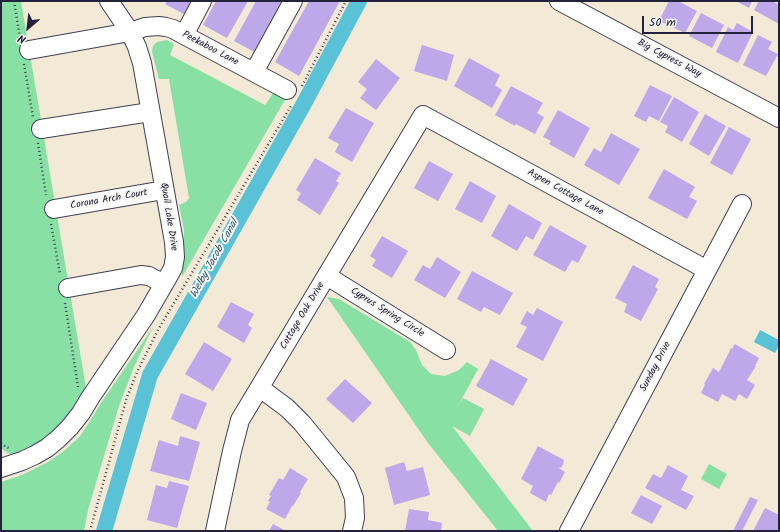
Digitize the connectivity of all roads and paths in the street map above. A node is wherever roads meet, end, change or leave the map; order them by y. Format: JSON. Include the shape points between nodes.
{"nodes":[{"id":1,"x":14,"y":1,"type":"edge"},
{"id":2,"x":109,"y":1,"type":"edge"},
{"id":3,"x":202,"y":1,"type":"edge"},
{"id":4,"x":293,"y":1,"type":"edge"},
{"id":5,"x":346,"y":1,"type":"edge"},
{"id":6,"x":559,"y":1,"type":"edge"},
{"id":7,"x":130,"y":32,"type":"junction"},
{"id":8,"x":184,"y":34,"type":"junction"},
{"id":9,"x":24,"y":50,"type":"junction"},
{"id":10,"x":254,"y":72,"type":"junction"},
{"id":11,"x":294,"y":92,"type":"junction"},
{"id":12,"x":150,"y":112,"type":"junction"},
{"id":13,"x":423,"y":115,"type":"joint"},
{"id":14,"x":779,"y":118,"type":"edge"},
{"id":15,"x":37,"y":130,"type":"junction"},
{"id":16,"x":164,"y":190,"type":"junction"},
{"id":17,"x":742,"y":204,"type":"dead end"},
{"id":18,"x":50,"y":207,"type":"junction"},
{"id":19,"x":707,"y":270,"type":"junction"},
{"id":20,"x":327,"y":276,"type":"junction"},
{"id":21,"x":164,"y":284,"type":"junction"},
{"id":22,"x":64,"y":287,"type":"junction"},
{"id":23,"x":446,"y":350,"type":"dead end"},
{"id":24,"x":260,"y":388,"type":"junction"},
{"id":25,"x":78,"y":391,"type":"dead end"},
{"id":26,"x":1,"y":443,"type":"edge"},
{"id":27,"x":14,"y":449,"type":"dead end"},
{"id":28,"x":1,"y":468,"type":"edge"},
{"id":29,"x":90,"y":531,"type":"edge"},
{"id":30,"x":215,"y":531,"type":"edge"},
{"id":31,"x":352,"y":531,"type":"edge"},
{"id":32,"x":569,"y":531,"type":"edge"}],
"edges":[{"from":1,"to":9,"type":"path"},
{"from":2,"to":7,"type":"street","name":"Quail Lake Drive"},
{"from":3,"to":8,"type":"street"},
{"from":4,"to":10,"type":"street"},
{"from":5,"to":11,"type":"path"},
{"from":6,"to":14,"type":"street","name":"Big Cypress Way"},
{"from":7,"to":8,"type":"street","name":"Peekaboo Lane","via":[[159,26]]},
{"from":7,"to":9,"type":"street","name":"Peekaboo Lane"},
{"from":7,"to":12,"type":"street","name":"Quail Lake Drive","via":[[142,63]]},
{"from":8,"to":10,"type":"street","name":"Peekaboo Lane"},
{"from":9,"to":15,"type":"path"},
{"from":10,"to":11,"type":"street","name":"Peekaboo Lane"},
{"from":11,"to":29,"type":"path","via":[[158,330],[137,372],[126,400]]},
{"from":12,"to":15,"type":"street"},
{"from":12,"to":16,"type":"street","name":"Quail Lake Drive"},
{"from":13,"to":19,"type":"street","name":"Aspen Cottage Lane"},
{"from":13,"to":20,"type":"street","name":"Cottage Oak Drive"},
{"from":15,"to":18,"type":"path"},
{"from":16,"to":18,"type":"street","name":"Corona Arch Court"},
{"from":16,"to":21,"type":"street","name":"Quail Lake Drive","via":[[175,257]]},
{"from":17,"to":19,"type":"street","name":"Sunday Drive"},
{"from":18,"to":22,"type":"path"},
{"from":19,"to":32,"type":"street","name":"Sunday Drive"},
{"from":20,"to":23,"type":"street","name":"Cyprus Spring Circle"},
{"from":20,"to":24,"type":"street","name":"Cottage Oak Drive"},
{"from":21,"to":22,"type":"street","via":[[141,275]]},
{"from":21,"to":28,"type":"street","name":"Quail Lake Drive","via":[[129,341],[70,427],[35,455]]},
{"from":22,"to":25,"type":"path"},
{"from":24,"to":30,"type":"street","name":"Cottage Oak Drive","via":[[240,420]]},
{"from":24,"to":31,"type":"street","via":[[302,423],[346,477],[354,498],[356,518]]},
{"from":26,"to":27,"type":"path"}]}
